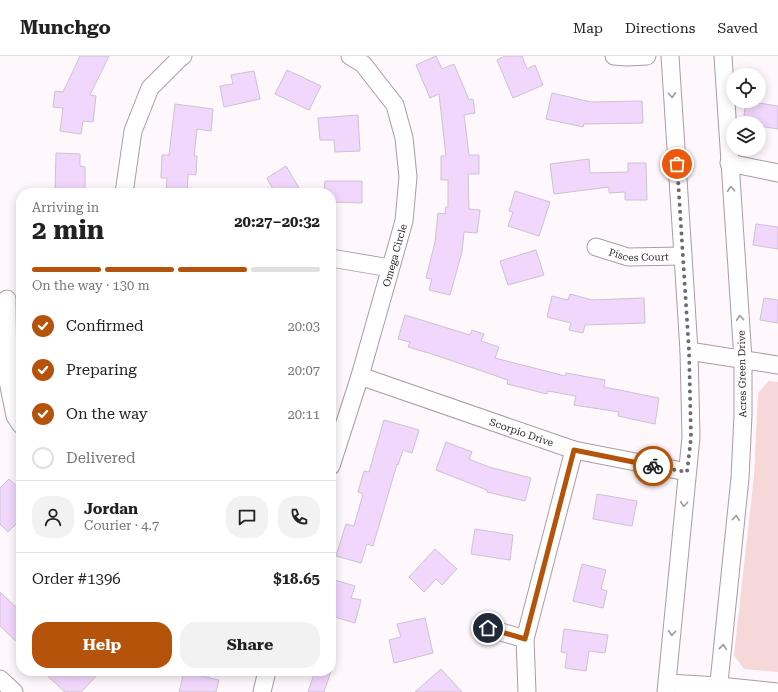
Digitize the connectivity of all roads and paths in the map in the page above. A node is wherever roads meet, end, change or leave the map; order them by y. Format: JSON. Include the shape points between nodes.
{"nodes":[{"id":1,"x":183,"y":56,"type":"edge"},
{"id":2,"x":350,"y":56,"type":"edge"},
{"id":3,"x":614,"y":56,"type":"edge"},
{"id":4,"x":647,"y":56,"type":"edge"},
{"id":5,"x":670,"y":56,"type":"edge"},
{"id":6,"x":723,"y":56,"type":"edge"},
{"id":7,"x":729,"y":163,"type":"junction"},
{"id":8,"x":778,"y":173,"type":"edge"},
{"id":9,"x":125,"y":188,"type":"edge"},
{"id":10,"x":596,"y":247,"type":"dead end"},
{"id":11,"x":683,"y":256,"type":"junction"},
{"id":12,"x":336,"y":259,"type":"edge"},
{"id":13,"x":390,"y":268,"type":"junction"},
{"id":14,"x":9,"y":298,"type":"edge"},
{"id":15,"x":689,"y":351,"type":"junction"},
{"id":16,"x":743,"y":359,"type":"junction"},
{"id":17,"x":778,"y":365,"type":"edge"},
{"id":18,"x":360,"y":376,"type":"junction"},
{"id":19,"x":16,"y":418,"type":"edge"},
{"id":20,"x":336,"y":450,"type":"edge"},
{"id":21,"x":574,"y":450,"type":"junction"},
{"id":22,"x":687,"y":472,"type":"junction"},
{"id":23,"x":488,"y":628,"type":"dead end"},
{"id":24,"x":525,"y":639,"type":"junction"},
{"id":25,"x":266,"y":676,"type":"edge"},
{"id":26,"x":0,"y":679,"type":"edge"},
{"id":27,"x":667,"y":687,"type":"edge"},
{"id":28,"x":718,"y":689,"type":"edge"},
{"id":29,"x":14,"y":692,"type":"edge"},
{"id":30,"x":262,"y":692,"type":"edge"},
{"id":31,"x":527,"y":692,"type":"edge"},
{"id":32,"x":778,"y":692,"type":"edge"}],
"edges":[{"from":1,"to":9,"type":"street","via":[[150,88],[133,131]]},
{"from":2,"to":13,"type":"street","name":"Omega Circle","via":[[363,64],[395,105],[404,138],[408,177],[404,221]]},
{"from":3,"to":4,"type":"street"},
{"from":5,"to":11,"type":"street","one_way":true},
{"from":6,"to":7,"type":"street","name":"Acres Green Drive"},
{"from":7,"to":8,"type":"street"},
{"from":16,"to":7,"type":"street","name":"Acres Green Drive","one_way":true},
{"from":10,"to":11,"type":"street","name":"Pisces Court","via":[[628,257]]},
{"from":11,"to":15,"type":"street"},
{"from":12,"to":13,"type":"street"},
{"from":13,"to":18,"type":"street","name":"Omega Circle"},
{"from":14,"to":19,"type":"street","via":[[8,381]]},
{"from":15,"to":16,"type":"street"},
{"from":15,"to":22,"type":"street","via":[[691,438]]},
{"from":16,"to":17,"type":"street"},
{"from":28,"to":16,"type":"street","name":"Acres Green Drive","one_way":true,"via":[[740,478]]},
{"from":18,"to":20,"type":"street","name":"Omega Circle"},
{"from":18,"to":21,"type":"street","name":"Scorpio Drive"},
{"from":21,"to":22,"type":"street","name":"Scorpio Drive"},
{"from":21,"to":24,"type":"street"},
{"from":22,"to":27,"type":"street","one_way":true},
{"from":23,"to":24,"type":"street"},
{"from":24,"to":31,"type":"street"},
{"from":25,"to":30,"type":"street"},
{"from":26,"to":29,"type":"street"},
{"from":27,"to":28,"type":"street"},
{"from":28,"to":32,"type":"street"}]}
